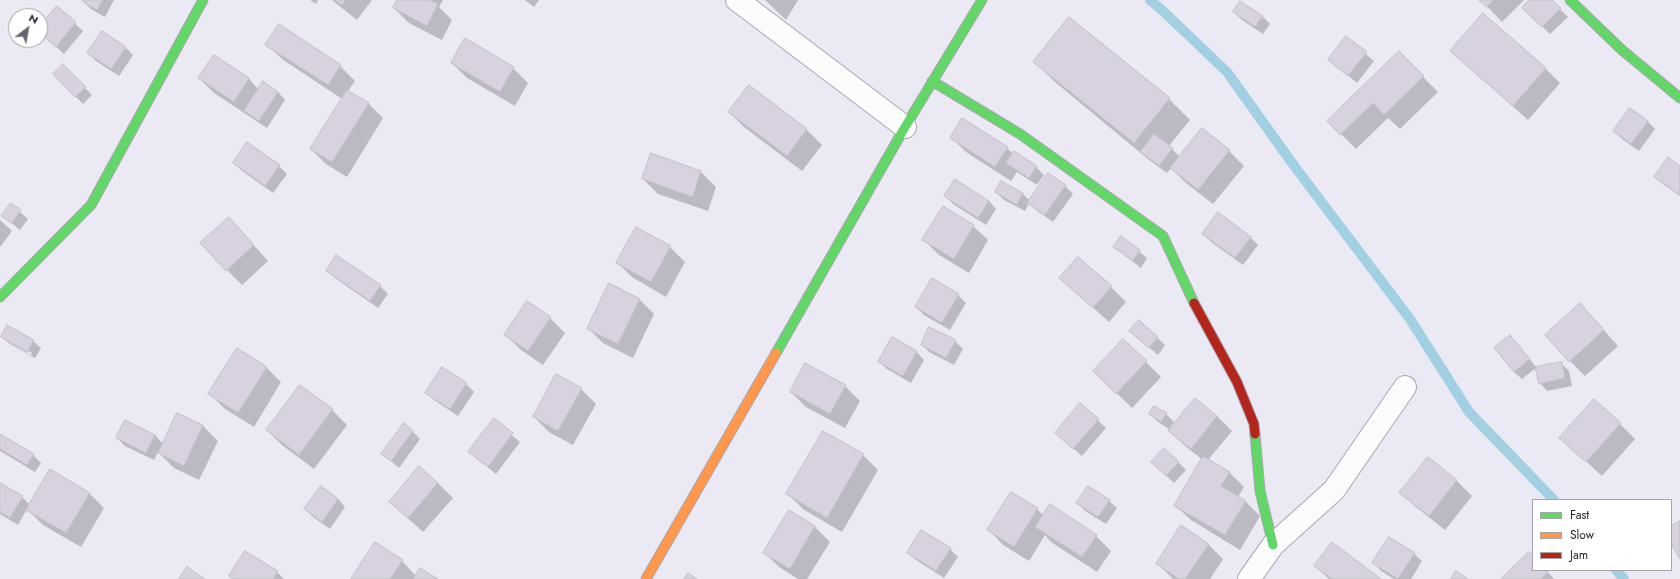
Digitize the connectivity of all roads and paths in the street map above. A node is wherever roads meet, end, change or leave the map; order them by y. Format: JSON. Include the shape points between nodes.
{"nodes":[{"id":1,"x":203,"y":0,"type":"edge"},
{"id":2,"x":737,"y":0,"type":"edge"},
{"id":3,"x":982,"y":0,"type":"edge"},
{"id":4,"x":1570,"y":0,"type":"edge"},
{"id":5,"x":932,"y":81,"type":"junction"},
{"id":6,"x":1680,"y":98,"type":"edge"},
{"id":7,"x":904,"y":126,"type":"junction"},
{"id":8,"x":0,"y":297,"type":"edge"},
{"id":9,"x":1405,"y":387,"type":"dead end"},
{"id":10,"x":1273,"y":545,"type":"junction"},
{"id":11,"x":646,"y":579,"type":"edge"},
{"id":12,"x":1249,"y":579,"type":"edge"}],
"edges":[{"from":1,"to":8,"type":"street","via":[[91,205]]},
{"from":2,"to":7,"type":"street"},
{"from":3,"to":5,"type":"street"},
{"from":4,"to":6,"type":"street","via":[[1622,50]]},
{"from":5,"to":7,"type":"street"},
{"from":5,"to":10,"type":"street","via":[[1020,134],[1163,236],[1202,319],[1237,382],[1254,424],[1260,490]]},
{"from":7,"to":11,"type":"street"},
{"from":9,"to":10,"type":"street","via":[[1334,490]]},
{"from":10,"to":12,"type":"street"}]}
